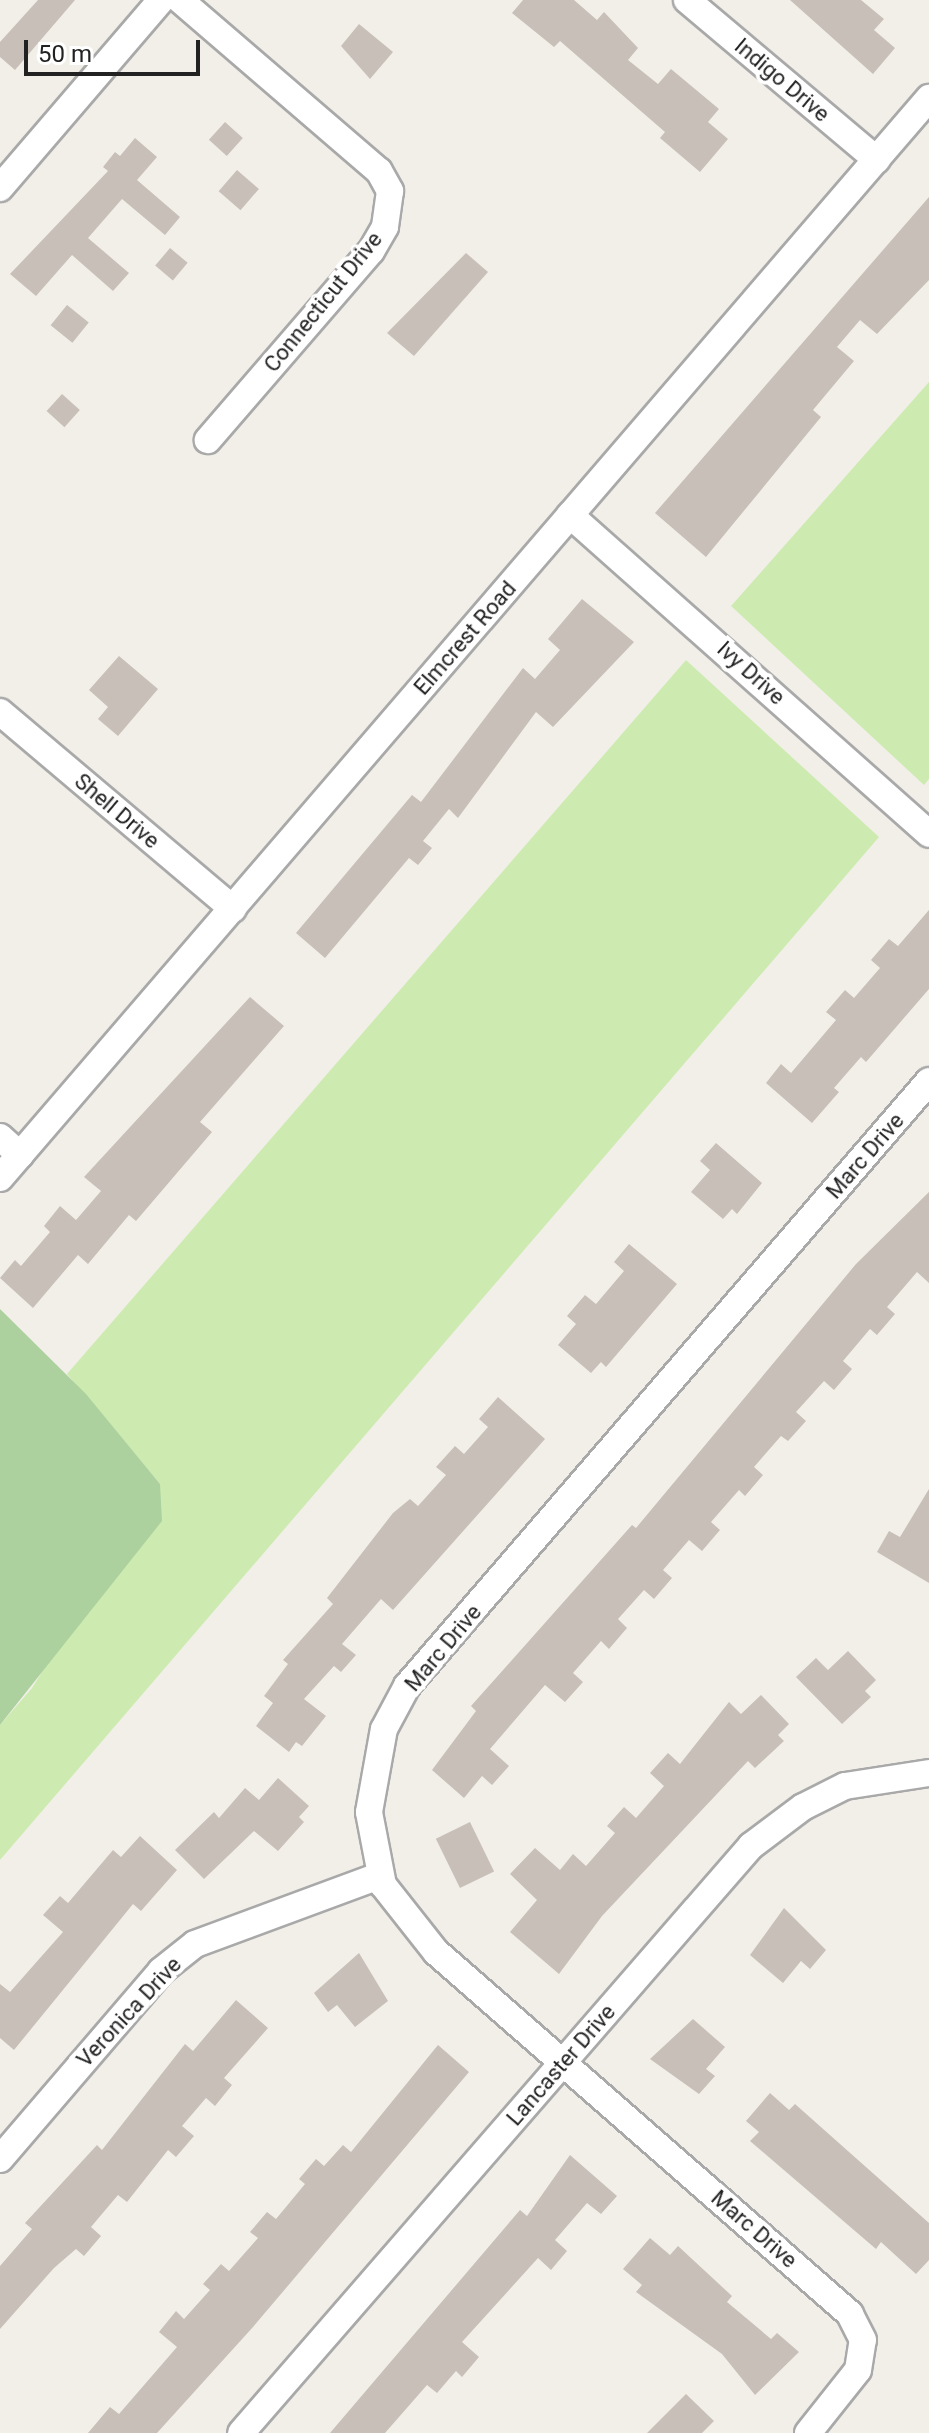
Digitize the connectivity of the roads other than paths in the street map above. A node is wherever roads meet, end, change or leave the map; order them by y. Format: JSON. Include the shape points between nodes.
{"nodes":[{"id":1,"x":161,"y":0,"type":"edge"},
{"id":2,"x":180,"y":0,"type":"edge"},
{"id":3,"x":687,"y":0,"type":"edge"},
{"id":4,"x":929,"y":98,"type":"edge"},
{"id":5,"x":877,"y":160,"type":"junction"},
{"id":6,"x":0,"y":188,"type":"edge"},
{"id":7,"x":208,"y":440,"type":"dead end"},
{"id":8,"x":570,"y":515,"type":"junction"},
{"id":9,"x":0,"y":712,"type":"edge"},
{"id":10,"x":929,"y":834,"type":"edge"},
{"id":11,"x":233,"y":909,"type":"junction"},
{"id":12,"x":929,"y":1081,"type":"edge"},
{"id":13,"x":0,"y":1137,"type":"edge"},
{"id":14,"x":20,"y":1155,"type":"junction"},
{"id":15,"x":0,"y":1178,"type":"edge"},
{"id":16,"x":929,"y":1773,"type":"edge"},
{"id":17,"x":379,"y":1876,"type":"junction"},
{"id":18,"x":563,"y":2062,"type":"junction"},
{"id":19,"x":0,"y":2159,"type":"edge"},
{"id":20,"x":241,"y":2433,"type":"edge"},
{"id":21,"x":808,"y":2433,"type":"edge"}],
"edges":[{"from":1,"to":6,"type":"street"},
{"from":2,"to":7,"type":"street","name":"Connecticut Drive","via":[[379,171],[390,191],[385,227],[371,251]]},
{"from":3,"to":5,"type":"street","name":"Indigo Drive"},
{"from":4,"to":5,"type":"street","name":"Elmcrest Road"},
{"from":5,"to":8,"type":"street","name":"Elmcrest Road"},
{"from":8,"to":10,"type":"street","name":"Ivy Drive"},
{"from":8,"to":11,"type":"street","name":"Elmcrest Road"},
{"from":9,"to":11,"type":"street","name":"Shell Drive"},
{"from":11,"to":14,"type":"street","name":"Elmcrest Road"},
{"from":12,"to":17,"type":"street","name":"Marc Drive","via":[[407,1686],[384,1729],[372,1773],[369,1812]]},
{"from":13,"to":14,"type":"street"},
{"from":14,"to":15,"type":"street","name":"Elmcrest Road"},
{"from":16,"to":18,"type":"street","name":"Lancaster Drive","via":[[845,1786],[766,1833]]},
{"from":17,"to":18,"type":"street","name":"Marc Drive","via":[[436,1952]]},
{"from":17,"to":19,"type":"street","name":"Veronica Drive","via":[[195,1944],[161,1971]]},
{"from":18,"to":20,"type":"street","name":"Lancaster Drive"},
{"from":18,"to":21,"type":"street","name":"Marc Drive","via":[[850,2314],[864,2353],[849,2386]]}]}
